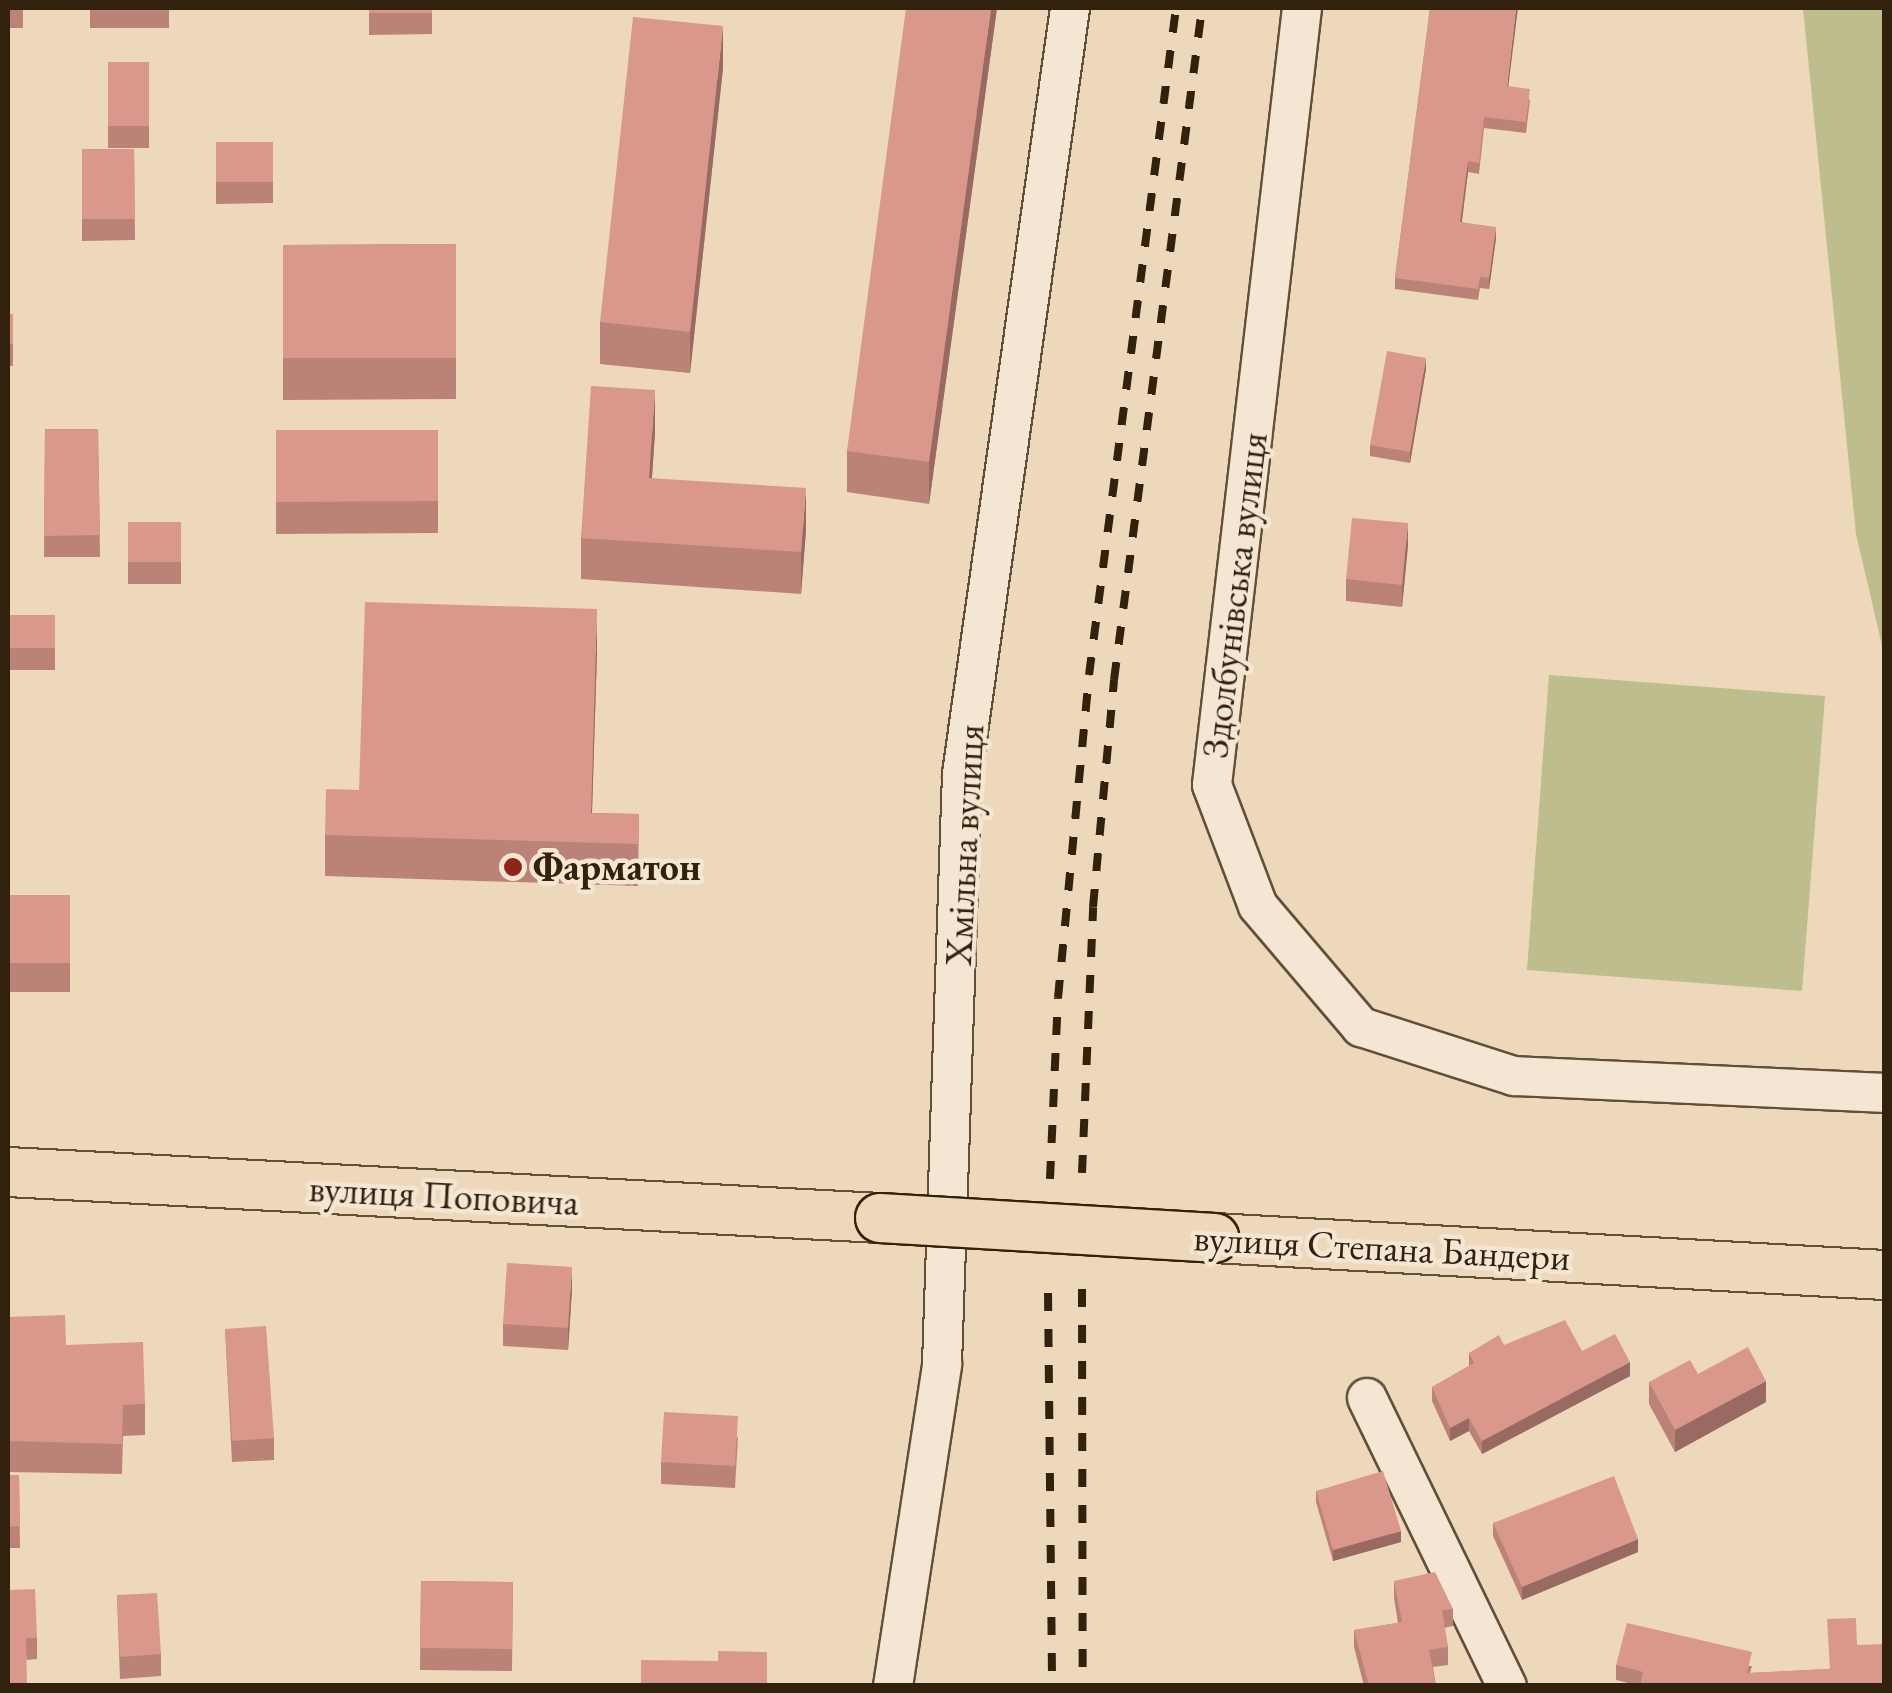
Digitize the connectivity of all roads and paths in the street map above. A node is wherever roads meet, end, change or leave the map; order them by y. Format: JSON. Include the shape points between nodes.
{"nodes":[{"id":1,"x":1070,"y":8,"type":"edge"},
{"id":2,"x":1302,"y":8,"type":"edge"},
{"id":3,"x":1884,"y":1093,"type":"edge"},
{"id":4,"x":8,"y":1172,"type":"edge"},
{"id":5,"x":880,"y":1218,"type":"joint"},
{"id":6,"x":1884,"y":1275,"type":"edge"},
{"id":7,"x":1367,"y":1398,"type":"dead end"},
{"id":8,"x":893,"y":1686,"type":"edge"},
{"id":9,"x":1507,"y":1686,"type":"edge"}],
"edges":[{"from":1,"to":8,"type":"street","name":"Хмільна вулиця","via":[[962,774],[942,1364]]},
{"from":2,"to":3,"type":"street","name":"Здолбунівська вулиця","via":[[1212,786],[1258,906],[1361,1027],[1514,1076]]},
{"from":4,"to":5,"type":"main road","name":"вулиця Поповича"},
{"from":5,"to":6,"type":"main road","name":"вулиця Степана Бандери","bridge":true},
{"from":7,"to":9,"type":"street"}]}
